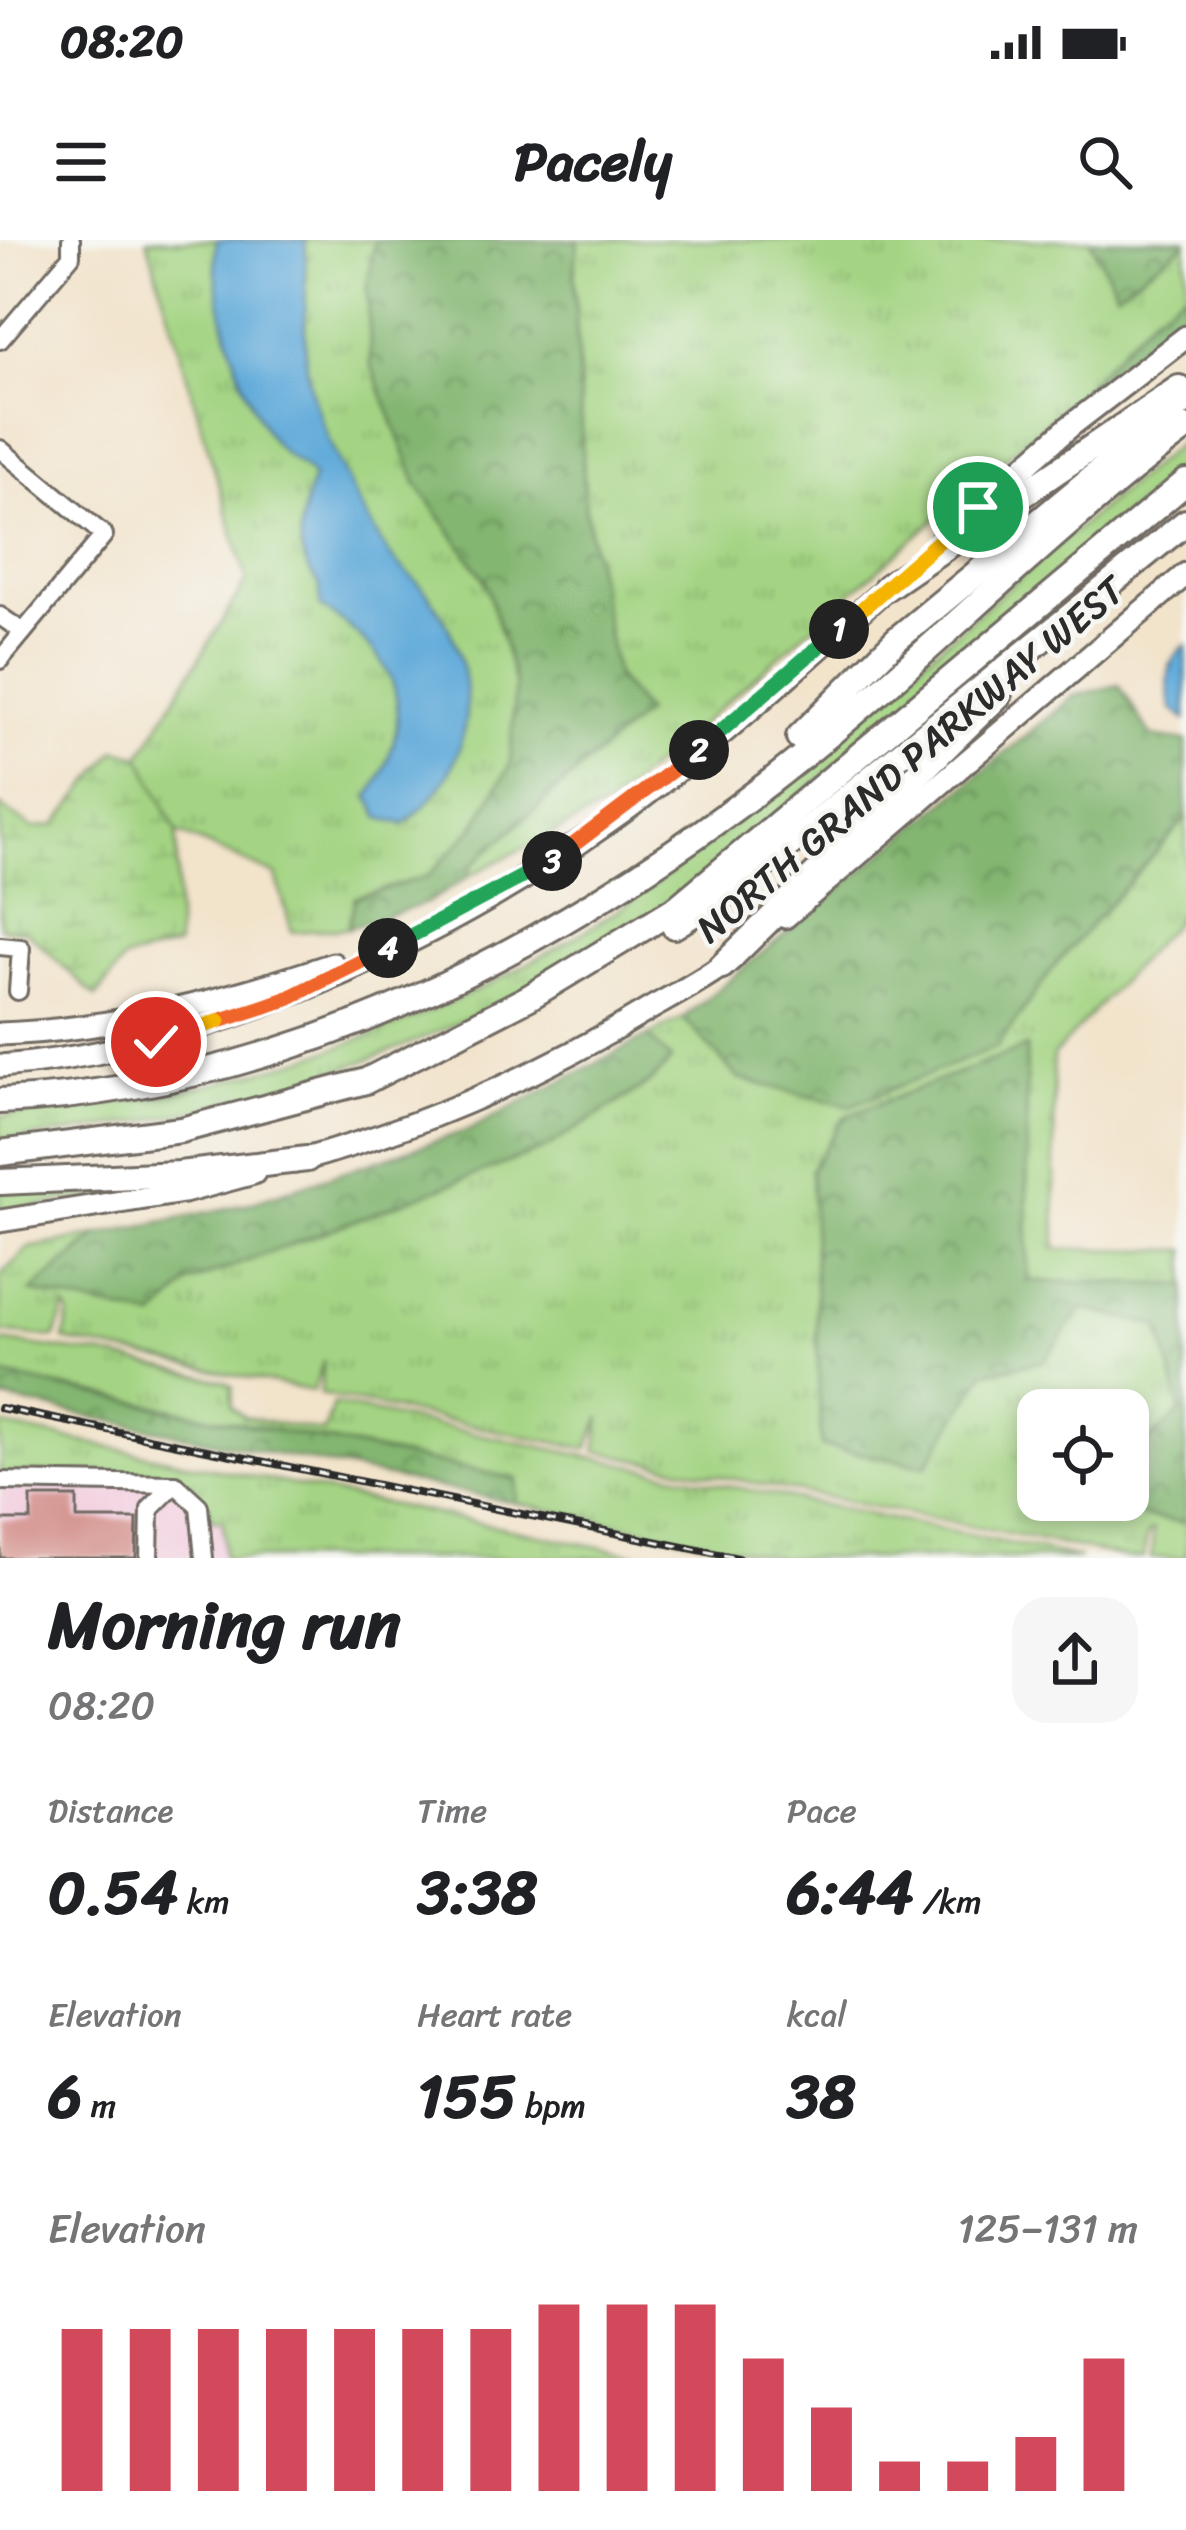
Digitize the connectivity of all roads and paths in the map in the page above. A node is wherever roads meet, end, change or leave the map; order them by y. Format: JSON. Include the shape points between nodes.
{"nodes":[{"id":1,"x":71,"y":240,"type":"edge"},
{"id":2,"x":1186,"y":337,"type":"edge"},
{"id":3,"x":0,"y":340,"type":"edge"},
{"id":4,"x":1186,"y":384,"type":"edge"},
{"id":5,"x":1186,"y":400,"type":"edge"},
{"id":6,"x":1186,"y":428,"type":"edge"},
{"id":7,"x":0,"y":449,"type":"edge"},
{"id":8,"x":1186,"y":482,"type":"edge"},
{"id":9,"x":1186,"y":522,"type":"edge"},
{"id":10,"x":1186,"y":574,"type":"edge"},
{"id":11,"x":887,"y":587,"type":"junction"},
{"id":12,"x":0,"y":616,"type":"edge"},
{"id":13,"x":1071,"y":620,"type":"junction"},
{"id":14,"x":23,"y":632,"type":"junction"},
{"id":15,"x":0,"y":660,"type":"edge"},
{"id":16,"x":730,"y":807,"type":"junction"},
{"id":17,"x":407,"y":938,"type":"junction"},
{"id":18,"x":0,"y":946,"type":"edge"},
{"id":19,"x":722,"y":966,"type":"junction"},
{"id":20,"x":18,"y":991,"type":"dead end"},
{"id":21,"x":528,"y":998,"type":"junction"},
{"id":22,"x":0,"y":1034,"type":"edge"},
{"id":23,"x":0,"y":1066,"type":"edge"},
{"id":24,"x":0,"y":1101,"type":"edge"},
{"id":25,"x":0,"y":1153,"type":"edge"},
{"id":26,"x":307,"y":1159,"type":"junction"},
{"id":27,"x":0,"y":1182,"type":"edge"},
{"id":28,"x":0,"y":1220,"type":"edge"},
{"id":29,"x":0,"y":1481,"type":"edge"},
{"id":30,"x":175,"y":1484,"type":"junction"},
{"id":31,"x":148,"y":1558,"type":"edge"},
{"id":32,"x":204,"y":1558,"type":"edge"}],
"edges":[{"from":1,"to":3,"type":"lane","via":[[71,256]]},
{"from":2,"to":11,"type":"main road","via":[[1069,427]]},
{"from":4,"to":11,"type":"highway"},
{"from":5,"to":16,"type":"highway","via":[[896,639]]},
{"from":6,"to":16,"type":"highway","name":"NORTH GRAND PARKWAY WEST"},
{"from":7,"to":14,"type":"lane","via":[[104,535]]},
{"from":8,"to":21,"type":"highway","name":"NORTH GRAND PARKWAY WEST","via":[[678,907]]},
{"from":9,"to":13,"type":"highway"},
{"from":10,"to":19,"type":"main road","name":"NORTH GRAND PARKWAY WEST"},
{"from":11,"to":17,"type":"main road","via":[[613,819],[529,877]]},
{"from":12,"to":14,"type":"lane"},
{"from":13,"to":19,"type":"highway"},
{"from":13,"to":21,"type":"highway","via":[[738,886],[564,993]]},
{"from":14,"to":15,"type":"lane"},
{"from":16,"to":24,"type":"highway","name":"NORTH GRAND PARKWAY WEST","via":[[565,924],[363,1022],[170,1077]]},
{"from":17,"to":22,"type":"main road","via":[[254,991],[112,1022]]},
{"from":17,"to":23,"type":"main road","via":[[284,1000],[156,1042]]},
{"from":18,"to":20,"type":"lane","via":[[21,948]]},
{"from":19,"to":26,"type":"main road","name":"NORTH GRAND PARKWAY WEST","via":[[600,1040],[470,1103]]},
{"from":21,"to":25,"type":"highway","name":"NORTH GRAND PARKWAY WEST","via":[[366,1081],[182,1130]]},
{"from":26,"to":27,"type":"highway"},
{"from":26,"to":28,"type":"main road","name":"NORTH GRAND PARKWAY WEST","via":[[184,1192]]},
{"from":29,"to":30,"type":"lane"},
{"from":30,"to":31,"type":"lane","via":[[150,1509]]},
{"from":30,"to":32,"type":"lane","via":[[199,1506]]}]}
